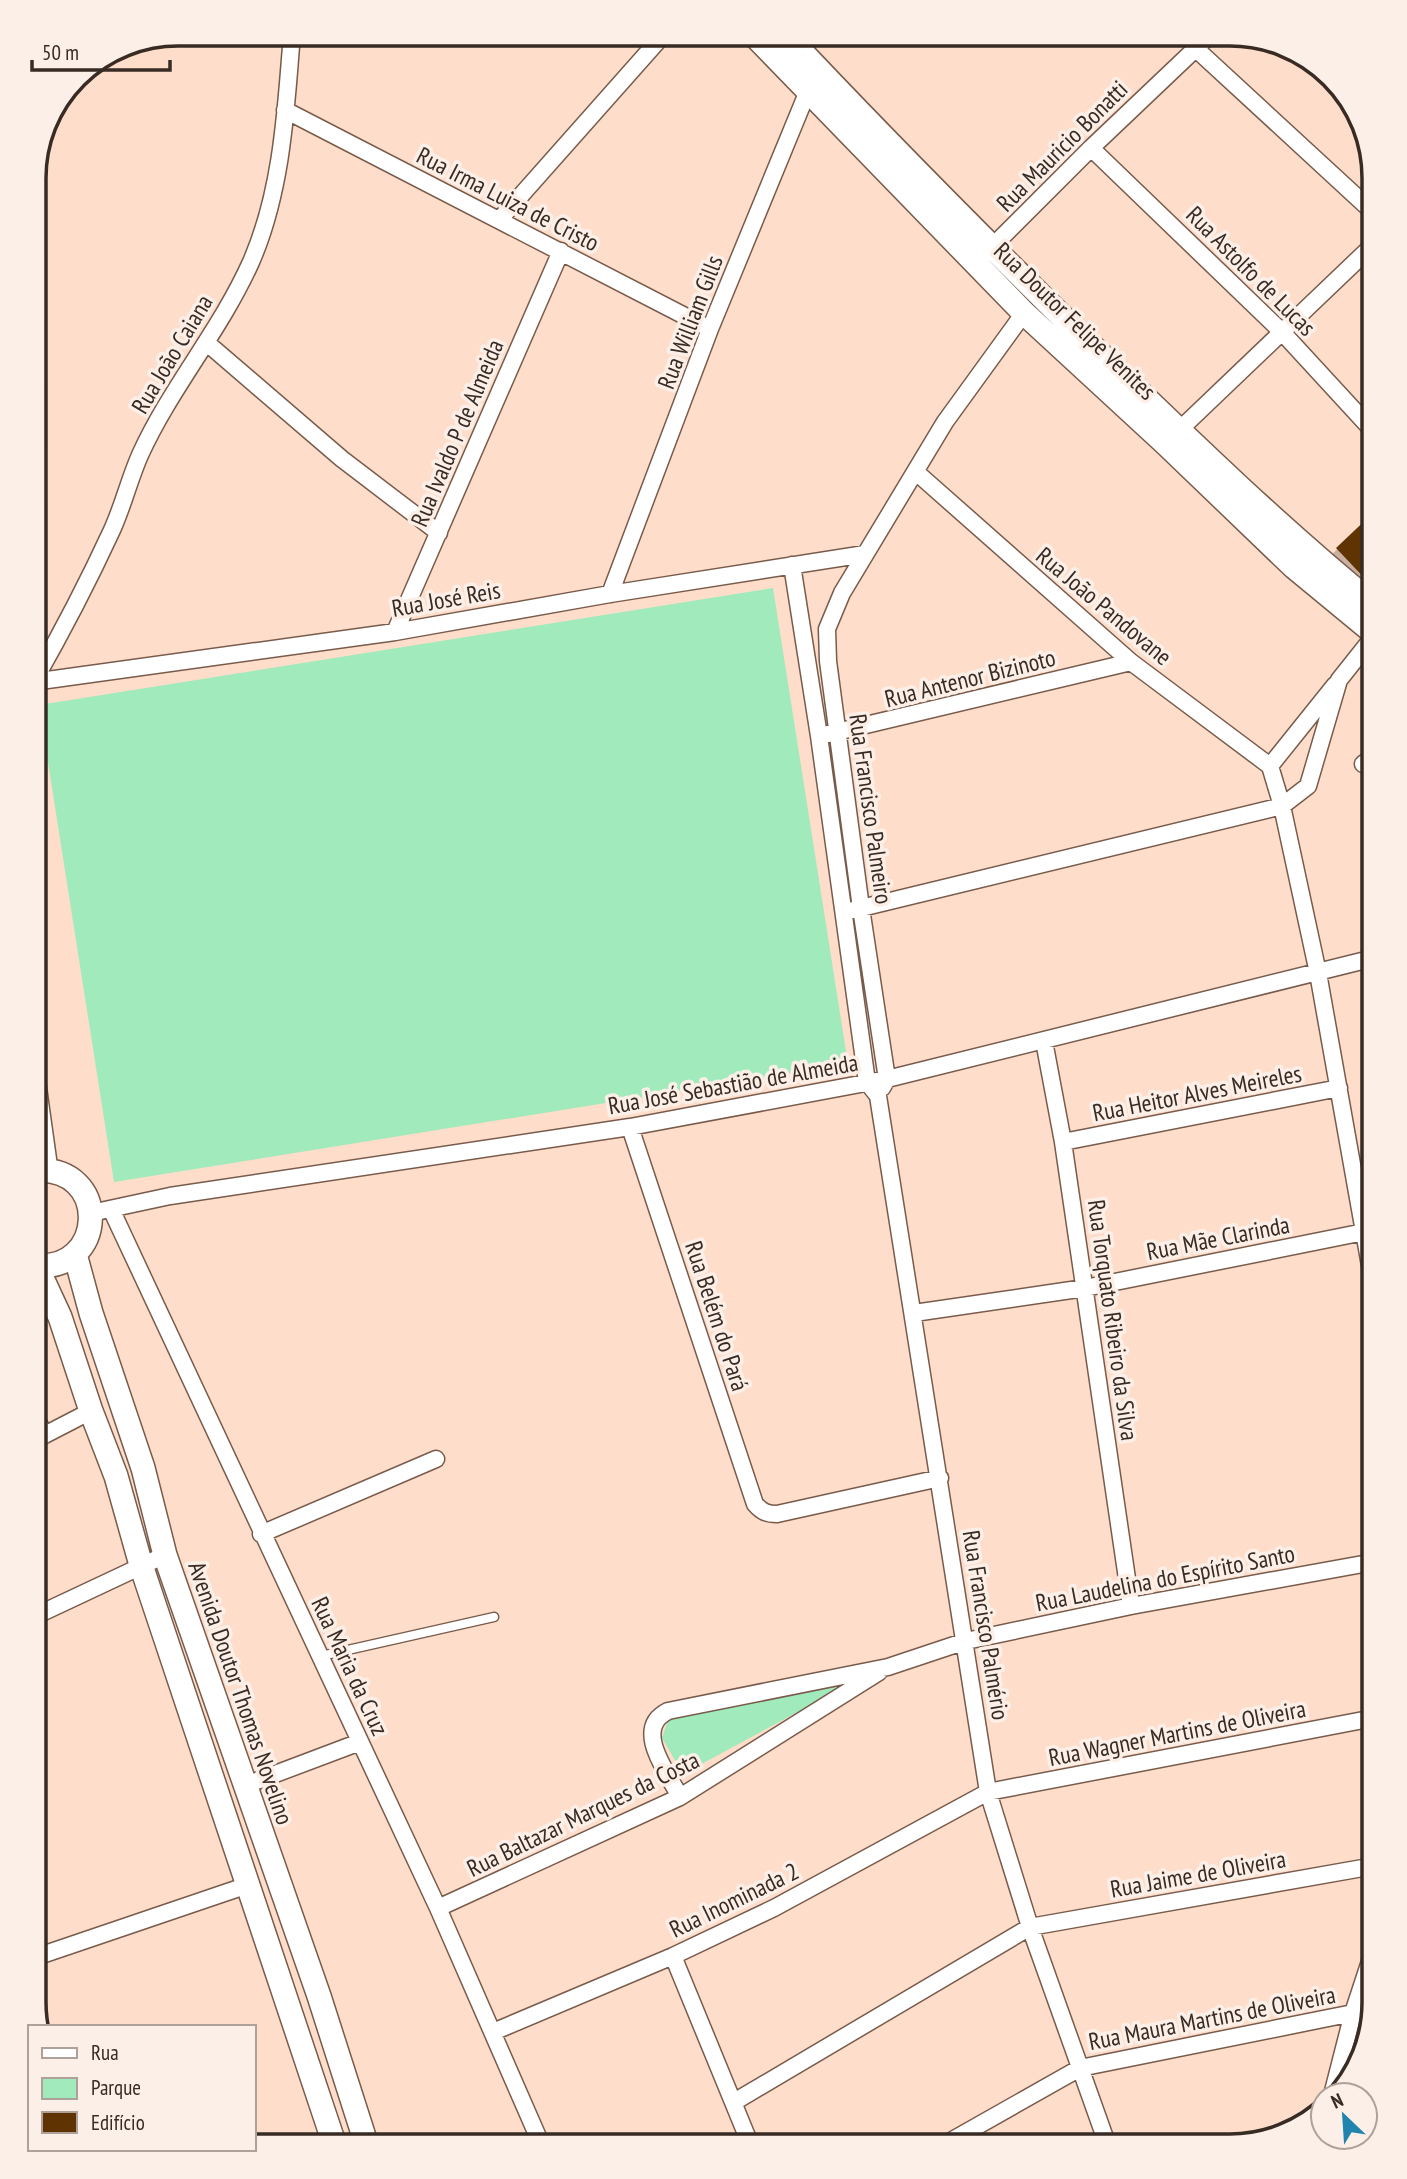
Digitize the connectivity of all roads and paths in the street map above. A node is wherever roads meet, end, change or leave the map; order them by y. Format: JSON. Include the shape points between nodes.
{"nodes":[{"id":1,"x":291,"y":46,"type":"edge"},
{"id":2,"x":653,"y":46,"type":"edge"},
{"id":3,"x":769,"y":46,"type":"edge"},
{"id":4,"x":792,"y":46,"type":"edge"},
{"id":5,"x":1197,"y":46,"type":"edge"},
{"id":6,"x":1195,"y":48,"type":"junction"},
{"id":7,"x":813,"y":80,"type":"junction"},
{"id":8,"x":285,"y":110,"type":"junction"},
{"id":9,"x":1091,"y":148,"type":"junction"},
{"id":10,"x":1362,"y":202,"type":"edge"},
{"id":11,"x":500,"y":219,"type":"junction"},
{"id":12,"x":561,"y":251,"type":"junction"},
{"id":13,"x":984,"y":255,"type":"junction"},
{"id":14,"x":1362,"y":255,"type":"edge"},
{"id":15,"x":1024,"y":313,"type":"junction"},
{"id":16,"x":710,"y":329,"type":"junction"},
{"id":17,"x":1282,"y":332,"type":"junction"},
{"id":18,"x":207,"y":343,"type":"junction"},
{"id":19,"x":1362,"y":419,"type":"edge"},
{"id":20,"x":1172,"y":437,"type":"junction"},
{"id":21,"x":916,"y":472,"type":"junction"},
{"id":22,"x":439,"y":533,"type":"junction"},
{"id":23,"x":865,"y":554,"type":"junction"},
{"id":24,"x":792,"y":565,"type":"junction"},
{"id":25,"x":610,"y":594,"type":"junction"},
{"id":26,"x":1362,"y":595,"type":"edge"},
{"id":27,"x":1362,"y":624,"type":"edge"},
{"id":28,"x":827,"y":629,"type":"junction"},
{"id":29,"x":803,"y":630,"type":"junction"},
{"id":30,"x":395,"y":632,"type":"junction"},
{"id":31,"x":1362,"y":650,"type":"edge"},
{"id":32,"x":46,"y":661,"type":"edge"},
{"id":33,"x":1131,"y":662,"type":"junction"},
{"id":34,"x":46,"y":680,"type":"edge"},
{"id":35,"x":1339,"y":680,"type":"junction"},
{"id":36,"x":838,"y":733,"type":"junction"},
{"id":37,"x":819,"y":736,"type":"junction"},
{"id":38,"x":1270,"y":766,"type":"junction"},
{"id":39,"x":1282,"y":806,"type":"junction"},
{"id":40,"x":861,"y":908,"type":"junction"},
{"id":41,"x":844,"y":912,"type":"junction"},
{"id":42,"x":1362,"y":961,"type":"edge"},
{"id":43,"x":1318,"y":973,"type":"junction"},
{"id":44,"x":1044,"y":1041,"type":"junction"},
{"id":45,"x":887,"y":1079,"type":"junction"},
{"id":46,"x":867,"y":1082,"type":"junction"},
{"id":47,"x":1339,"y":1088,"type":"junction"},
{"id":48,"x":878,"y":1096,"type":"junction"},
{"id":49,"x":630,"y":1127,"type":"junction"},
{"id":50,"x":1063,"y":1142,"type":"junction"},
{"id":51,"x":46,"y":1171,"type":"edge"},
{"id":52,"x":101,"y":1211,"type":"junction"},
{"id":53,"x":1362,"y":1220,"type":"edge"},
{"id":54,"x":1362,"y":1232,"type":"edge"},
{"id":55,"x":75,"y":1254,"type":"junction"},
{"id":56,"x":46,"y":1265,"type":"edge"},
{"id":57,"x":46,"y":1288,"type":"edge"},
{"id":58,"x":1085,"y":1288,"type":"junction"},
{"id":59,"x":914,"y":1313,"type":"junction"},
{"id":60,"x":91,"y":1411,"type":"junction"},
{"id":61,"x":46,"y":1434,"type":"edge"},
{"id":62,"x":436,"y":1459,"type":"dead end"},
{"id":63,"x":940,"y":1478,"type":"junction"},
{"id":64,"x":261,"y":1534,"type":"junction"},
{"id":65,"x":165,"y":1555,"type":"junction"},
{"id":66,"x":1362,"y":1564,"type":"edge"},
{"id":67,"x":141,"y":1565,"type":"junction"},
{"id":68,"x":1132,"y":1606,"type":"junction"},
{"id":69,"x":46,"y":1611,"type":"edge"},
{"id":70,"x":494,"y":1617,"type":"dead end"},
{"id":71,"x":966,"y":1641,"type":"junction"},
{"id":72,"x":321,"y":1656,"type":"junction"},
{"id":73,"x":888,"y":1667,"type":"junction"},
{"id":74,"x":1362,"y":1720,"type":"edge"},
{"id":75,"x":360,"y":1742,"type":"junction"},
{"id":76,"x":246,"y":1785,"type":"junction"},
{"id":77,"x":988,"y":1792,"type":"junction"},
{"id":78,"x":680,"y":1797,"type":"junction"},
{"id":79,"x":1362,"y":1869,"type":"edge"},
{"id":80,"x":248,"y":1885,"type":"junction"},
{"id":81,"x":438,"y":1908,"type":"junction"},
{"id":82,"x":1030,"y":1927,"type":"junction"},
{"id":83,"x":46,"y":1954,"type":"edge"},
{"id":84,"x":673,"y":1956,"type":"junction"},
{"id":85,"x":1362,"y":1986,"type":"edge"},
{"id":86,"x":1353,"y":2013,"type":"junction"},
{"id":87,"x":493,"y":2032,"type":"junction"},
{"id":88,"x":1080,"y":2068,"type":"junction"},
{"id":89,"x":1336,"y":2079,"type":"edge"},
{"id":90,"x":733,"y":2102,"type":"junction"},
{"id":91,"x":331,"y":2133,"type":"edge"},
{"id":92,"x":364,"y":2133,"type":"edge"},
{"id":93,"x":537,"y":2133,"type":"edge"},
{"id":94,"x":746,"y":2134,"type":"edge"},
{"id":95,"x":964,"y":2134,"type":"edge"},
{"id":96,"x":1104,"y":2134,"type":"edge"}],
"edges":[{"from":1,"to":8,"type":"street","name":"Rua João Caiana"},
{"from":2,"to":11,"type":"street"},
{"from":3,"to":7,"type":"main road","name":"Rua Doutor Felipe Venites"},
{"from":4,"to":7,"type":"main road","name":"Rua Doutor Felipe Venites"},
{"from":5,"to":6,"type":"street","name":"Rua Mauricio Bonatti"},
{"from":6,"to":9,"type":"street","name":"Rua Mauricio Bonatti"},
{"from":6,"to":10,"type":"street"},
{"from":7,"to":13,"type":"main road","name":"Rua Doutor Felipe Venites"},
{"from":7,"to":16,"type":"street","name":"Rua William Gills"},
{"from":8,"to":11,"type":"street","name":"Rua Irma Luiza de Cristo"},
{"from":8,"to":18,"type":"street","name":"Rua João Caiana","via":[[268,219],[250,264]]},
{"from":9,"to":13,"type":"street","name":"Rua Mauricio Bonatti"},
{"from":9,"to":17,"type":"street","name":"Rua Astolfo de Lucas"},
{"from":11,"to":12,"type":"street","name":"Rua Irma Luiza de Cristo"},
{"from":12,"to":16,"type":"street","name":"Rua Irma Luiza de Cristo"},
{"from":12,"to":22,"type":"street","name":"Rua Ivaldo P de Almeida"},
{"from":13,"to":15,"type":"main road","name":"Rua Doutor Felipe Venites"},
{"from":13,"to":20,"type":"main road","name":"Rua Doutor Felipe Venites"},
{"from":14,"to":17,"type":"street"},
{"from":15,"to":20,"type":"main road","name":"Rua Doutor Felipe Venites"},
{"from":15,"to":21,"type":"street","name":"Rua Francisco Palmeiro","via":[[952,412]]},
{"from":16,"to":25,"type":"street","name":"Rua William Gills"},
{"from":17,"to":19,"type":"street","name":"Rua Astolfo de Lucas"},
{"from":17,"to":20,"type":"street"},
{"from":18,"to":22,"type":"street","via":[[342,459]]},
{"from":18,"to":32,"type":"street","name":"Rua João Caiana","via":[[180,380],[139,457],[113,528]]},
{"from":20,"to":26,"type":"main road","name":"Rua Doutor Felipe Venites"},
{"from":20,"to":27,"type":"main road","name":"Rua Doutor Felipe Venites","via":[[1294,567]]},
{"from":21,"to":23,"type":"street","name":"Rua Francisco Palmeiro"},
{"from":21,"to":33,"type":"street","name":"Rua João Pandovane"},
{"from":22,"to":30,"type":"street","name":"Rua Ivaldo P de Almeida"},
{"from":23,"to":24,"type":"street","name":"Rua José Reis"},
{"from":23,"to":28,"type":"street","name":"Rua Francisco Palmeiro"},
{"from":24,"to":25,"type":"street","name":"Rua José Reis"},
{"from":24,"to":29,"type":"street","name":"Rua Francisco Palmeiro"},
{"from":25,"to":30,"type":"street","name":"Rua José Reis"},
{"from":28,"to":29,"type":"street"},
{"from":28,"to":36,"type":"street","name":"Rua Francisco Palmeiro"},
{"from":29,"to":37,"type":"street","name":"Rua Francisco Palmeiro"},
{"from":30,"to":34,"type":"street","name":"Rua José Reis"},
{"from":31,"to":35,"type":"street"},
{"from":33,"to":36,"type":"street","name":"Rua Antenor Bizinoto"},
{"from":33,"to":38,"type":"street","name":"Rua João Pandovane"},
{"from":35,"to":38,"type":"street"},
{"from":35,"to":39,"type":"street","via":[[1308,786]]},
{"from":36,"to":37,"type":"street","name":"Rua Antenor Bizinoto"},
{"from":36,"to":40,"type":"street","name":"Rua Francisco Palmeiro"},
{"from":37,"to":41,"type":"street","name":"Rua Francisco Palmeiro"},
{"from":38,"to":39,"type":"street"},
{"from":39,"to":40,"type":"street"},
{"from":39,"to":43,"type":"street"},
{"from":40,"to":41,"type":"street"},
{"from":40,"to":45,"type":"street","name":"Rua Francisco Palmeiro"},
{"from":41,"to":46,"type":"street","name":"Rua Francisco Palmeiro"},
{"from":42,"to":43,"type":"street","name":"Rua José Sebastião de Almeida"},
{"from":43,"to":44,"type":"street","name":"Rua José Sebastião de Almeida"},
{"from":43,"to":47,"type":"street"},
{"from":44,"to":45,"type":"street","name":"Rua José Sebastião de Almeida"},
{"from":44,"to":50,"type":"street","name":"Rua Torquato Ribeiro da Silva"},
{"from":45,"to":46,"type":"street","name":"Rua José Sebastião de Almeida"},
{"from":45,"to":48,"type":"street"},
{"from":46,"to":48,"type":"street"},
{"from":46,"to":49,"type":"street","name":"Rua José Sebastião de Almeida"},
{"from":47,"to":50,"type":"street","name":"Rua Heitor Alves Meireles"},
{"from":47,"to":53,"type":"street"},
{"from":48,"to":59,"type":"street","name":"Rua Francisco Palmério"},
{"from":49,"to":52,"type":"street","name":"Rua José Sebastião de Almeida","via":[[170,1196]]},
{"from":49,"to":63,"type":"street","name":"Rua Belém do Pará","via":[[755,1504],[767,1514],[777,1514]]},
{"from":50,"to":58,"type":"street","name":"Rua Torquato Ribeiro da Silva"},
{"from":51,"to":52,"type":"main road","via":[[72,1178]]},
{"from":52,"to":55,"type":"main road"},
{"from":52,"to":64,"type":"street","name":"Rua Maria da Cruz"},
{"from":54,"to":58,"type":"street","name":"Rua Mãe Clarinda"},
{"from":55,"to":56,"type":"main road"},
{"from":55,"to":65,"type":"main road","name":"Avenida Doutor Thomas Novelino","via":[[143,1468]]},
{"from":57,"to":60,"type":"main road"},
{"from":58,"to":59,"type":"street","name":"Rua Mãe Clarinda"},
{"from":58,"to":68,"type":"street","name":"Rua Torquato Ribeiro da Silva"},
{"from":59,"to":63,"type":"street","name":"Rua Francisco Palmério"},
{"from":60,"to":61,"type":"street"},
{"from":60,"to":67,"type":"main road","via":[[116,1476]]},
{"from":62,"to":64,"type":"street"},
{"from":63,"to":71,"type":"street","name":"Rua Francisco Palmério"},
{"from":64,"to":72,"type":"street","name":"Rua Maria da Cruz"},
{"from":65,"to":67,"type":"street"},
{"from":65,"to":76,"type":"main road","name":"Avenida Doutor Thomas Novelino"},
{"from":66,"to":68,"type":"street","name":"Rua Laudelina do Espírito Santo"},
{"from":67,"to":69,"type":"street"},
{"from":67,"to":80,"type":"main road"},
{"from":68,"to":71,"type":"street","name":"Rua Laudelina do Espírito Santo"},
{"from":70,"to":72,"type":"lane"},
{"from":71,"to":73,"type":"street","name":"Rua Laudelina do Espírito Santo"},
{"from":71,"to":77,"type":"street","name":"Rua Francisco Palmério"},
{"from":72,"to":75,"type":"street","name":"Rua Maria da Cruz"},
{"from":73,"to":78,"type":"street","name":"Rua Baltazar Marques da Costa"},
{"from":73,"to":78,"type":"street","via":[[659,1716],[651,1731],[653,1745]]},
{"from":74,"to":77,"type":"street","name":"Rua Wagner Martins de Oliveira"},
{"from":75,"to":76,"type":"street"},
{"from":75,"to":81,"type":"street","name":"Rua Maria da Cruz"},
{"from":76,"to":92,"type":"main road","name":"Avenida Doutor Thomas Novelino"},
{"from":77,"to":82,"type":"street","name":"Rua Francisco Palmério"},
{"from":77,"to":84,"type":"street","name":"Rua Inominada 2","via":[[774,1908]]},
{"from":78,"to":81,"type":"street","name":"Rua Baltazar Marques da Costa"},
{"from":79,"to":82,"type":"street","name":"Rua Jaime de Oliveira"},
{"from":80,"to":83,"type":"street"},
{"from":80,"to":91,"type":"main road"},
{"from":81,"to":87,"type":"street","name":"Rua Maria da Cruz"},
{"from":82,"to":88,"type":"street","name":"Rua Francisco Palmério"},
{"from":82,"to":90,"type":"street"},
{"from":84,"to":87,"type":"street","name":"Rua Inominada 2"},
{"from":84,"to":90,"type":"street"},
{"from":85,"to":86,"type":"street"},
{"from":86,"to":88,"type":"street","name":"Rua Maura Martins de Oliveira"},
{"from":86,"to":89,"type":"street"},
{"from":87,"to":93,"type":"street","name":"Rua Maria da Cruz"},
{"from":88,"to":95,"type":"street","name":"Rua Maura Martins de Oliveira"},
{"from":88,"to":96,"type":"street","name":"Rua Francisco Palmério"},
{"from":90,"to":94,"type":"street"}]}
